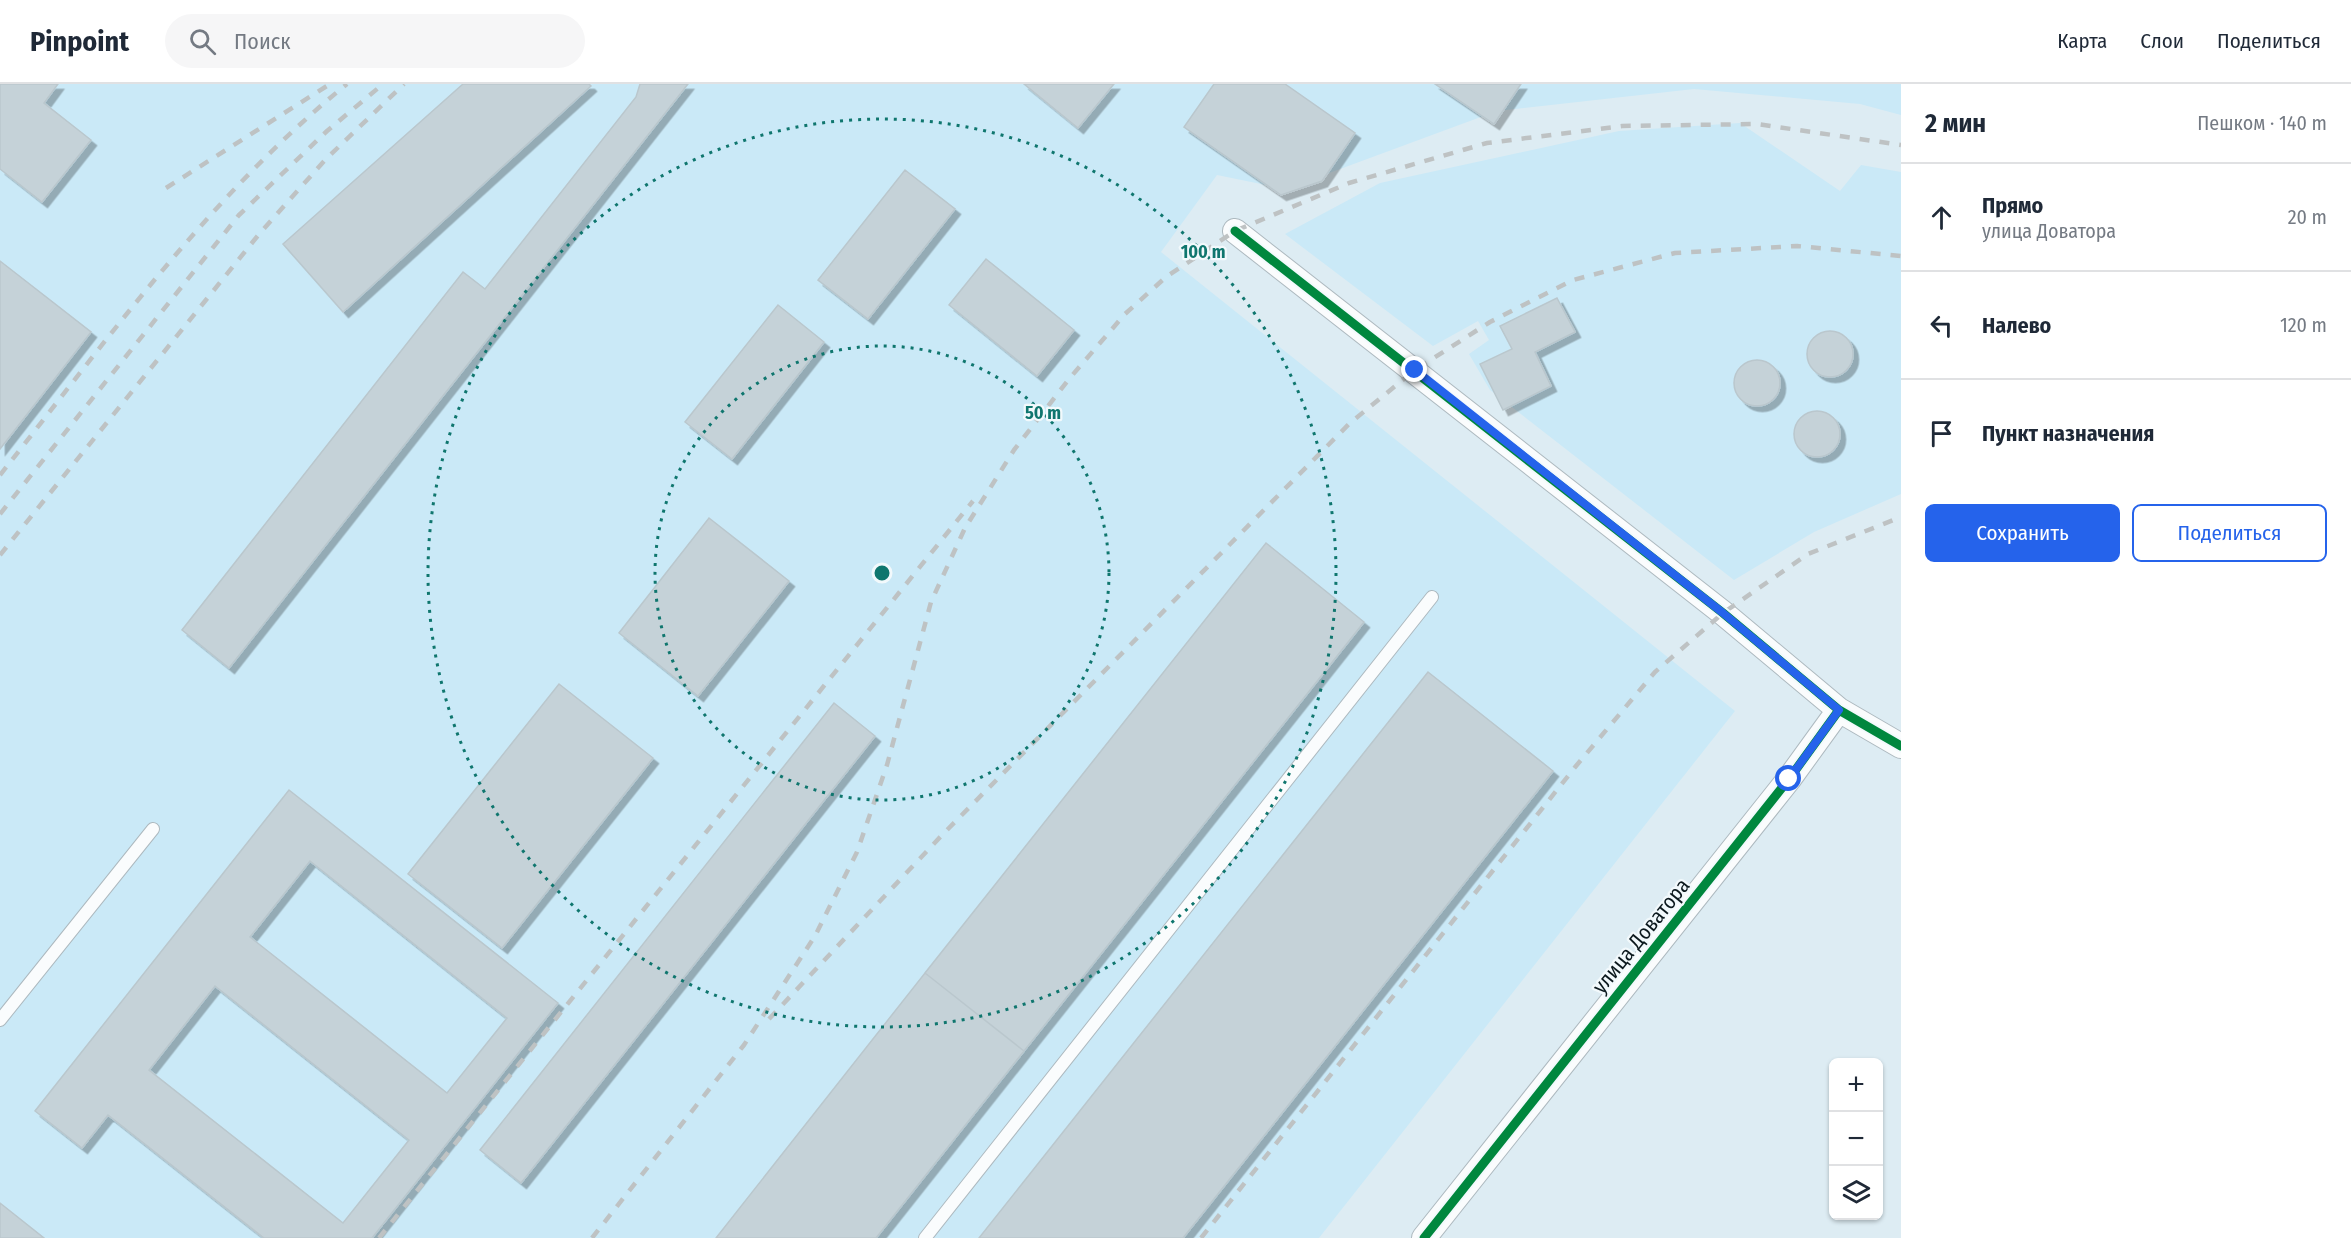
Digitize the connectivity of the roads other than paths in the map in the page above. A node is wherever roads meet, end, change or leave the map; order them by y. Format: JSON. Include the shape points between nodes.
{"nodes":[{"id":1,"x":1235,"y":231,"type":"dead end"},
{"id":2,"x":1432,"y":597,"type":"dead end"},
{"id":3,"x":1839,"y":710,"type":"junction"},
{"id":4,"x":1901,"y":746,"type":"edge"},
{"id":5,"x":153,"y":829,"type":"dead end"},
{"id":6,"x":0,"y":1020,"type":"edge"},
{"id":7,"x":925,"y":1238,"type":"edge"},
{"id":8,"x":1424,"y":1238,"type":"edge"}],
"edges":[{"from":1,"to":3,"type":"street","via":[[1723,613]]},
{"from":2,"to":7,"type":"lane"},
{"from":3,"to":4,"type":"street"},
{"from":3,"to":8,"type":"street","name":"улица Доватора","via":[[1789,779]]},
{"from":5,"to":6,"type":"lane"}]}
